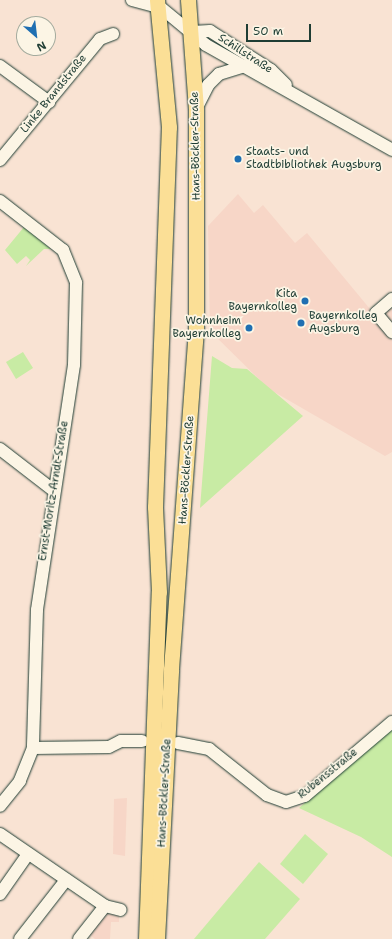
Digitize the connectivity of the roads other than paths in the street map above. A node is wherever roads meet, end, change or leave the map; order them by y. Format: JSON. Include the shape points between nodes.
{"nodes":[{"id":1,"x":132,"y":0,"type":"edge"},
{"id":2,"x":188,"y":0,"type":"edge"},
{"id":3,"x":156,"y":2,"type":"edge"},
{"id":4,"x":192,"y":32,"type":"junction"},
{"id":5,"x":113,"y":34,"type":"dead end"},
{"id":6,"x":0,"y":66,"type":"edge"},
{"id":7,"x":244,"y":66,"type":"junction"},
{"id":8,"x":291,"y":90,"type":"junction"},
{"id":9,"x":49,"y":102,"type":"junction"},
{"id":10,"x":196,"y":109,"type":"junction"},
{"id":11,"x":392,"y":150,"type":"edge"},
{"id":12,"x":0,"y":160,"type":"edge"},
{"id":13,"x":0,"y":201,"type":"edge"},
{"id":14,"x":392,"y":299,"type":"edge"},
{"id":15,"x":392,"y":332,"type":"edge"},
{"id":16,"x":0,"y":449,"type":"edge"},
{"id":17,"x":53,"y":490,"type":"junction"},
{"id":18,"x":392,"y":722,"type":"edge"},
{"id":19,"x":142,"y":741,"type":"dead end"},
{"id":20,"x":178,"y":743,"type":"dead end"},
{"id":21,"x":33,"y":748,"type":"junction"},
{"id":22,"x":0,"y":806,"type":"edge"},
{"id":23,"x":0,"y":834,"type":"edge"},
{"id":24,"x":28,"y":854,"type":"junction"},
{"id":25,"x":66,"y":880,"type":"junction"},
{"id":26,"x":0,"y":894,"type":"edge"},
{"id":27,"x":105,"y":906,"type":"junction"},
{"id":28,"x":121,"y":910,"type":"dead end"},
{"id":29,"x":20,"y":939,"type":"edge"},
{"id":30,"x":79,"y":939,"type":"edge"},
{"id":31,"x":146,"y":939,"type":"edge"},
{"id":32,"x":157,"y":939,"type":"edge"}],
"edges":[{"from":1,"to":3,"type":"street","name":"Schillstraße"},
{"from":2,"to":4,"type":"main road","name":"Hans-Böckler-Straße"},
{"from":3,"to":4,"type":"street","name":"Schillstraße"},
{"from":3,"to":31,"type":"main road","name":"Hans-Böckler-Straße","via":[[169,127],[155,507],[159,592]]},
{"from":4,"to":7,"type":"street","name":"Schillstraße","via":[[206,45]]},
{"from":4,"to":8,"type":"street","name":"Schillstraße","via":[[210,31],[271,70]]},
{"from":4,"to":10,"type":"main road","name":"Hans-Böckler-Straße"},
{"from":5,"to":9,"type":"street","name":"Linke Brandstraße","via":[[100,39]]},
{"from":6,"to":9,"type":"street"},
{"from":7,"to":8,"type":"street","name":"Schillstraße"},
{"from":7,"to":10,"type":"street","name":"Schillstraße","via":[[219,74],[208,85]]},
{"from":8,"to":11,"type":"street","name":"Schillstraße"},
{"from":9,"to":12,"type":"street","name":"Linke Brandstraße"},
{"from":10,"to":32,"type":"main road","name":"Hans-Böckler-Straße","via":[[196,328],[171,669]]},
{"from":13,"to":17,"type":"street","name":"Ernst-Moritz-Arndt-Straße","via":[[63,250],[76,283],[74,366]]},
{"from":14,"to":15,"type":"street","via":[[376,313]]},
{"from":16,"to":17,"type":"street"},
{"from":17,"to":21,"type":"street","name":"Ernst-Moritz-Arndt-Straße","via":[[37,610]]},
{"from":18,"to":20,"type":"street","name":"Rubensstraße","via":[[305,796],[286,802],[267,795],[209,749]]},
{"from":19,"to":21,"type":"street","via":[[121,741],[109,747]]},
{"from":21,"to":22,"type":"street","name":"Ernst-Moritz-Arndt-Straße","via":[[20,781]]},
{"from":23,"to":24,"type":"street"},
{"from":24,"to":25,"type":"street"},
{"from":24,"to":26,"type":"street"},
{"from":25,"to":27,"type":"street"},
{"from":25,"to":29,"type":"street"},
{"from":27,"to":28,"type":"street"},
{"from":27,"to":30,"type":"street"}]}
